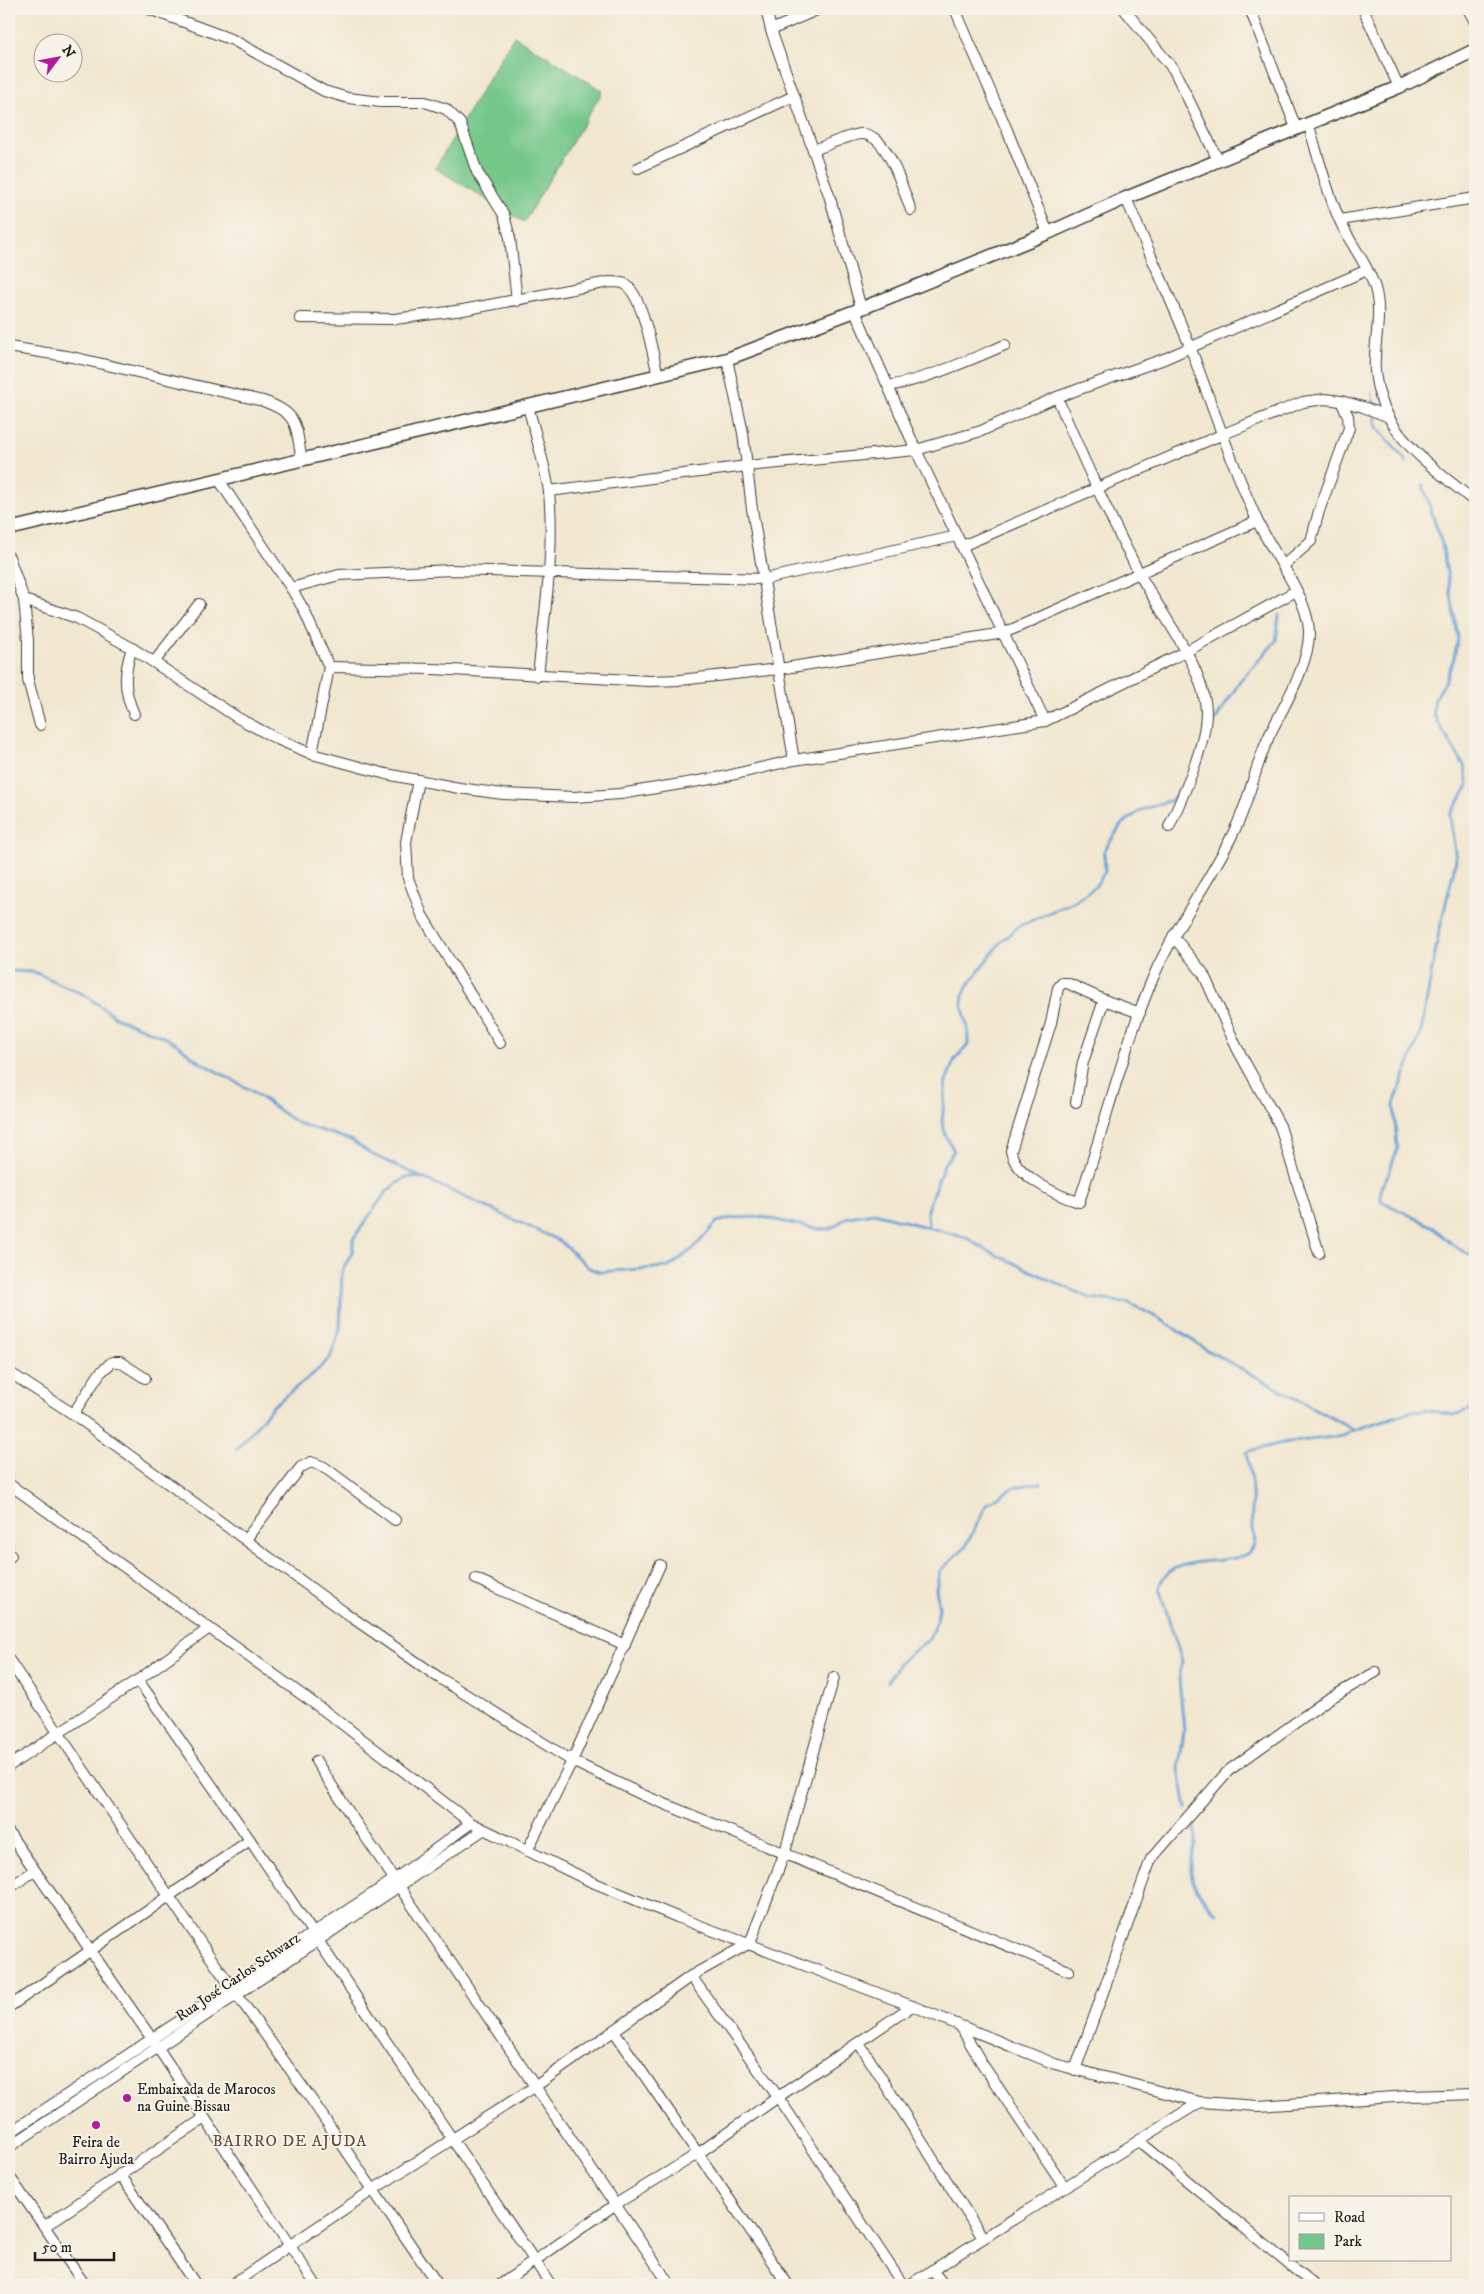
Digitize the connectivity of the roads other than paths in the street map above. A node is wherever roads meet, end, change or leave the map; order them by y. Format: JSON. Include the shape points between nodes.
{"nodes":[{"id":1,"x":149,"y":9,"type":"edge"},
{"id":2,"x":766,"y":9,"type":"edge"},
{"id":3,"x":818,"y":9,"type":"edge"},
{"id":4,"x":955,"y":9,"type":"edge"},
{"id":5,"x":1124,"y":9,"type":"edge"},
{"id":6,"x":1250,"y":9,"type":"edge"},
{"id":7,"x":1362,"y":9,"type":"edge"},
{"id":8,"x":1468,"y":9,"type":"edge"},
{"id":9,"x":1475,"y":22,"type":"edge"},
{"id":10,"x":771,"y":30,"type":"junction"},
{"id":11,"x":1475,"y":50,"type":"edge"},
{"id":12,"x":1399,"y":86,"type":"junction"},
{"id":13,"x":794,"y":96,"type":"junction"},
{"id":14,"x":1302,"y":125,"type":"junction"},
{"id":15,"x":813,"y":150,"type":"junction"},
{"id":16,"x":1218,"y":160,"type":"junction"},
{"id":17,"x":638,"y":168,"type":"dead end"},
{"id":18,"x":1126,"y":198,"type":"junction"},
{"id":19,"x":1475,"y":198,"type":"edge"},
{"id":20,"x":911,"y":210,"type":"dead end"},
{"id":21,"x":1340,"y":220,"type":"junction"},
{"id":22,"x":1048,"y":233,"type":"junction"},
{"id":23,"x":1367,"y":270,"type":"junction"},
{"id":24,"x":517,"y":300,"type":"junction"},
{"id":25,"x":858,"y":309,"type":"junction"},
{"id":26,"x":300,"y":318,"type":"dead end"},
{"id":27,"x":1005,"y":345,"type":"dead end"},
{"id":28,"x":9,"y":347,"type":"edge"},
{"id":29,"x":1190,"y":347,"type":"junction"},
{"id":30,"x":726,"y":358,"type":"junction"},
{"id":31,"x":658,"y":376,"type":"junction"},
{"id":32,"x":890,"y":386,"type":"junction"},
{"id":33,"x":1057,"y":397,"type":"junction"},
{"id":34,"x":1341,"y":401,"type":"junction"},
{"id":35,"x":528,"y":406,"type":"junction"},
{"id":36,"x":1389,"y":418,"type":"junction"},
{"id":37,"x":1221,"y":435,"type":"junction"},
{"id":38,"x":916,"y":450,"type":"junction"},
{"id":39,"x":302,"y":461,"type":"junction"},
{"id":40,"x":747,"y":466,"type":"junction"},
{"id":41,"x":219,"y":480,"type":"junction"},
{"id":42,"x":1098,"y":489,"type":"junction"},
{"id":43,"x":548,"y":491,"type":"junction"},
{"id":44,"x":1475,"y":502,"type":"edge"},
{"id":45,"x":1257,"y":521,"type":"junction"},
{"id":46,"x":9,"y":529,"type":"edge"},
{"id":47,"x":958,"y":536,"type":"junction"},
{"id":48,"x":962,"y":546,"type":"junction"},
{"id":49,"x":9,"y":557,"type":"edge"},
{"id":50,"x":1283,"y":566,"type":"junction"},
{"id":51,"x":548,"y":572,"type":"junction"},
{"id":52,"x":1140,"y":574,"type":"junction"},
{"id":53,"x":765,"y":579,"type":"junction"},
{"id":54,"x":291,"y":588,"type":"junction"},
{"id":55,"x":1296,"y":591,"type":"junction"},
{"id":56,"x":24,"y":600,"type":"junction"},
{"id":57,"x":199,"y":604,"type":"dead end"},
{"id":58,"x":1004,"y":633,"type":"junction"},
{"id":59,"x":132,"y":648,"type":"junction"},
{"id":60,"x":1185,"y":652,"type":"junction"},
{"id":61,"x":155,"y":661,"type":"junction"},
{"id":62,"x":329,"y":666,"type":"junction"},
{"id":63,"x":779,"y":669,"type":"junction"},
{"id":64,"x":538,"y":676,"type":"junction"},
{"id":65,"x":134,"y":714,"type":"dead end"},
{"id":66,"x":1045,"y":721,"type":"junction"},
{"id":67,"x":40,"y":725,"type":"dead end"},
{"id":68,"x":312,"y":754,"type":"junction"},
{"id":69,"x":794,"y":760,"type":"junction"},
{"id":70,"x":418,"y":780,"type":"junction"},
{"id":71,"x":1169,"y":827,"type":"dead end"},
{"id":72,"x":1173,"y":936,"type":"junction"},
{"id":73,"x":1104,"y":1000,"type":"junction"},
{"id":74,"x":1140,"y":1013,"type":"junction"},
{"id":75,"x":500,"y":1043,"type":"dead end"},
{"id":76,"x":1076,"y":1102,"type":"dead end"},
{"id":77,"x":1320,"y":1254,"type":"dead end"},
{"id":78,"x":9,"y":1372,"type":"edge"},
{"id":79,"x":145,"y":1378,"type":"dead end"},
{"id":80,"x":73,"y":1414,"type":"junction"},
{"id":81,"x":9,"y":1484,"type":"edge"},
{"id":82,"x":395,"y":1520,"type":"dead end"},
{"id":83,"x":246,"y":1538,"type":"junction"},
{"id":84,"x":660,"y":1565,"type":"dead end"},
{"id":85,"x":476,"y":1579,"type":"dead end"},
{"id":86,"x":208,"y":1629,"type":"junction"},
{"id":87,"x":625,"y":1645,"type":"junction"},
{"id":88,"x":9,"y":1660,"type":"edge"},
{"id":89,"x":1376,"y":1672,"type":"dead end"},
{"id":90,"x":834,"y":1677,"type":"dead end"},
{"id":91,"x":138,"y":1680,"type":"junction"},
{"id":92,"x":60,"y":1733,"type":"junction"},
{"id":93,"x":316,"y":1761,"type":"dead end"},
{"id":94,"x":572,"y":1761,"type":"junction"},
{"id":95,"x":9,"y":1766,"type":"edge"},
{"id":96,"x":471,"y":1822,"type":"junction"},
{"id":97,"x":483,"y":1830,"type":"junction"},
{"id":98,"x":9,"y":1833,"type":"edge"},
{"id":99,"x":250,"y":1840,"type":"junction"},
{"id":100,"x":528,"y":1851,"type":"junction"},
{"id":101,"x":785,"y":1852,"type":"junction"},
{"id":102,"x":34,"y":1871,"type":"junction"},
{"id":103,"x":397,"y":1883,"type":"junction"},
{"id":104,"x":9,"y":1888,"type":"edge"},
{"id":105,"x":169,"y":1897,"type":"junction"},
{"id":106,"x":316,"y":1937,"type":"junction"},
{"id":107,"x":750,"y":1943,"type":"junction"},
{"id":108,"x":91,"y":1952,"type":"junction"},
{"id":109,"x":1069,"y":1971,"type":"dead end"},
{"id":110,"x":691,"y":1976,"type":"junction"},
{"id":111,"x":234,"y":1991,"type":"junction"},
{"id":112,"x":912,"y":2006,"type":"junction"},
{"id":113,"x":9,"y":2007,"type":"edge"},
{"id":114,"x":961,"y":2028,"type":"junction"},
{"id":115,"x":614,"y":2031,"type":"junction"},
{"id":116,"x":152,"y":2038,"type":"junction"},
{"id":117,"x":859,"y":2043,"type":"junction"},
{"id":118,"x":158,"y":2049,"type":"junction"},
{"id":119,"x":1075,"y":2070,"type":"junction"},
{"id":120,"x":536,"y":2086,"type":"junction"},
{"id":121,"x":1475,"y":2094,"type":"edge"},
{"id":122,"x":778,"y":2097,"type":"junction"},
{"id":123,"x":1200,"y":2102,"type":"junction"},
{"id":124,"x":203,"y":2119,"type":"junction"},
{"id":125,"x":9,"y":2133,"type":"edge"},
{"id":126,"x":452,"y":2140,"type":"junction"},
{"id":127,"x":1140,"y":2142,"type":"junction"},
{"id":128,"x":9,"y":2147,"type":"edge"},
{"id":129,"x":699,"y":2153,"type":"junction"},
{"id":130,"x":120,"y":2174,"type":"junction"},
{"id":131,"x":9,"y":2176,"type":"edge"},
{"id":132,"x":1064,"y":2186,"type":"junction"},
{"id":133,"x":374,"y":2189,"type":"junction"},
{"id":134,"x":616,"y":2204,"type":"junction"},
{"id":135,"x":45,"y":2226,"type":"junction"},
{"id":136,"x":983,"y":2238,"type":"junction"},
{"id":137,"x":289,"y":2246,"type":"junction"},
{"id":138,"x":534,"y":2262,"type":"junction"},
{"id":139,"x":932,"y":2270,"type":"junction"},
{"id":140,"x":86,"y":2285,"type":"edge"},
{"id":141,"x":196,"y":2285,"type":"edge"},
{"id":142,"x":231,"y":2285,"type":"edge"},
{"id":143,"x":316,"y":2285,"type":"edge"},
{"id":144,"x":438,"y":2285,"type":"edge"},
{"id":145,"x":500,"y":2285,"type":"edge"},
{"id":146,"x":551,"y":2285,"type":"edge"},
{"id":147,"x":670,"y":2285,"type":"edge"},
{"id":148,"x":788,"y":2285,"type":"edge"},
{"id":149,"x":903,"y":2285,"type":"edge"},
{"id":150,"x":909,"y":2285,"type":"edge"},
{"id":151,"x":944,"y":2285,"type":"edge"},
{"id":152,"x":1314,"y":2285,"type":"edge"}],
"edges":[{"from":1,"to":24,"type":"street","via":[[233,40],[324,90],[348,98],[425,102],[446,109],[460,123],[477,172],[504,215]]},
{"from":2,"to":10,"type":"street"},
{"from":3,"to":10,"type":"street"},
{"from":4,"to":22,"type":"street"},
{"from":5,"to":16,"type":"street","via":[[1174,70]]},
{"from":6,"to":14,"type":"street"},
{"from":7,"to":12,"type":"street"},
{"from":8,"to":9,"type":"street"},
{"from":10,"to":13,"type":"street"},
{"from":11,"to":12,"type":"street"},
{"from":12,"to":14,"type":"street"},
{"from":13,"to":15,"type":"street"},
{"from":13,"to":17,"type":"street"},
{"from":14,"to":16,"type":"street"},
{"from":14,"to":21,"type":"street"},
{"from":15,"to":20,"type":"street","via":[[860,134],[875,137],[885,148]]},
{"from":15,"to":25,"type":"street","via":[[830,195]]},
{"from":16,"to":18,"type":"street"},
{"from":18,"to":22,"type":"street"},
{"from":18,"to":29,"type":"street"},
{"from":19,"to":21,"type":"street"},
{"from":21,"to":23,"type":"street"},
{"from":22,"to":25,"type":"street"},
{"from":23,"to":29,"type":"street"},
{"from":23,"to":36,"type":"street","via":[[1378,297],[1375,370]]},
{"from":24,"to":26,"type":"street","via":[[395,319]]},
{"from":24,"to":31,"type":"street","via":[[594,284],[624,283],[638,304]]},
{"from":25,"to":30,"type":"street"},
{"from":25,"to":32,"type":"street"},
{"from":27,"to":32,"type":"street","via":[[930,375]]},
{"from":28,"to":39,"type":"street","via":[[72,357],[282,408],[294,422]]},
{"from":29,"to":33,"type":"street"},
{"from":29,"to":37,"type":"street"},
{"from":30,"to":31,"type":"street"},
{"from":30,"to":40,"type":"street"},
{"from":31,"to":35,"type":"street"},
{"from":32,"to":38,"type":"street"},
{"from":33,"to":38,"type":"street","via":[[981,431]]},
{"from":33,"to":42,"type":"street"},
{"from":34,"to":36,"type":"street","via":[[1363,406]]},
{"from":34,"to":37,"type":"street","via":[[1302,402]]},
{"from":34,"to":50,"type":"street","via":[[1349,428],[1311,541]]},
{"from":35,"to":39,"type":"street"},
{"from":35,"to":43,"type":"street"},
{"from":36,"to":44,"type":"street","via":[[1408,447]]},
{"from":37,"to":42,"type":"street"},
{"from":37,"to":45,"type":"street"},
{"from":38,"to":40,"type":"street"},
{"from":38,"to":47,"type":"street"},
{"from":39,"to":41,"type":"street"},
{"from":40,"to":43,"type":"street"},
{"from":40,"to":53,"type":"street"},
{"from":41,"to":46,"type":"street"},
{"from":41,"to":54,"type":"street"},
{"from":42,"to":48,"type":"street"},
{"from":42,"to":52,"type":"street"},
{"from":43,"to":51,"type":"street"},
{"from":45,"to":50,"type":"street"},
{"from":45,"to":52,"type":"street"},
{"from":47,"to":48,"type":"street"},
{"from":47,"to":53,"type":"street"},
{"from":48,"to":58,"type":"street"},
{"from":49,"to":56,"type":"street"},
{"from":50,"to":55,"type":"street"},
{"from":51,"to":53,"type":"street"},
{"from":51,"to":54,"type":"street","via":[[452,570],[353,574]]},
{"from":51,"to":64,"type":"street"},
{"from":52,"to":58,"type":"street"},
{"from":52,"to":60,"type":"street"},
{"from":53,"to":63,"type":"street"},
{"from":54,"to":62,"type":"street"},
{"from":55,"to":60,"type":"street"},
{"from":55,"to":72,"type":"street","via":[[1310,632],[1306,656],[1269,735],[1237,826]]},
{"from":56,"to":59,"type":"street","via":[[77,618]]},
{"from":56,"to":67,"type":"street","via":[[28,680]]},
{"from":57,"to":61,"type":"street"},
{"from":58,"to":63,"type":"street"},
{"from":58,"to":66,"type":"street"},
{"from":59,"to":61,"type":"street"},
{"from":59,"to":65,"type":"street","via":[[125,674],[126,697]]},
{"from":60,"to":66,"type":"street"},
{"from":60,"to":71,"type":"street","via":[[1197,672],[1206,713],[1190,778]]},
{"from":61,"to":68,"type":"street","via":[[238,718]]},
{"from":62,"to":64,"type":"street"},
{"from":62,"to":68,"type":"street"},
{"from":63,"to":64,"type":"street","via":[[649,682]]},
{"from":63,"to":69,"type":"street"},
{"from":66,"to":69,"type":"street"},
{"from":68,"to":70,"type":"street"},
{"from":69,"to":70,"type":"street","via":[[723,777],[620,794],[574,797],[503,794]]},
{"from":70,"to":75,"type":"street","via":[[406,842],[408,878],[422,915]]},
{"from":72,"to":74,"type":"street"},
{"from":72,"to":77,"type":"street","via":[[1203,973],[1237,1048],[1280,1126]]},
{"from":73,"to":74,"type":"street"},
{"from":73,"to":74,"type":"street","via":[[1066,984],[1060,985],[1052,1023],[1011,1151],[1015,1164],[1046,1188],[1072,1200],[1079,1202]]},
{"from":73,"to":76,"type":"street","via":[[1084,1062]]},
{"from":78,"to":80,"type":"street"},
{"from":79,"to":80,"type":"street","via":[[120,1362],[112,1362],[100,1373]]},
{"from":80,"to":83,"type":"street"},
{"from":81,"to":86,"type":"street"},
{"from":82,"to":83,"type":"street","via":[[324,1467],[312,1462],[301,1467]]},
{"from":83,"to":94,"type":"street","via":[[344,1612],[441,1679]]},
{"from":84,"to":87,"type":"street"},
{"from":85,"to":87,"type":"street"},
{"from":86,"to":91,"type":"street"},
{"from":86,"to":96,"type":"street","via":[[337,1720]]},
{"from":87,"to":94,"type":"street"},
{"from":88,"to":92,"type":"street"},
{"from":89,"to":119,"type":"street","via":[[1327,1700],[1228,1771],[1151,1859]]},
{"from":90,"to":101,"type":"street"},
{"from":91,"to":92,"type":"street"},
{"from":91,"to":99,"type":"street"},
{"from":92,"to":95,"type":"street"},
{"from":92,"to":105,"type":"street"},
{"from":93,"to":103,"type":"street"},
{"from":94,"to":100,"type":"street"},
{"from":94,"to":101,"type":"street","via":[[643,1795]]},
{"from":96,"to":97,"type":"street"},
{"from":96,"to":103,"type":"street","name":"Rua José Carlos Schwarz"},
{"from":97,"to":100,"type":"street"},
{"from":97,"to":103,"type":"street","name":"Rua José Carlos Schwarz"},
{"from":98,"to":102,"type":"street"},
{"from":99,"to":105,"type":"street"},
{"from":99,"to":106,"type":"street"},
{"from":100,"to":107,"type":"street","via":[[592,1882]]},
{"from":101,"to":107,"type":"street"},
{"from":101,"to":109,"type":"street"},
{"from":102,"to":104,"type":"street"},
{"from":102,"to":108,"type":"street"},
{"from":103,"to":106,"type":"street","name":"Rua José Carlos Schwarz"},
{"from":103,"to":120,"type":"street"},
{"from":105,"to":108,"type":"street"},
{"from":105,"to":111,"type":"street"},
{"from":106,"to":111,"type":"street","name":"Rua José Carlos Schwarz"},
{"from":106,"to":126,"type":"street"},
{"from":107,"to":110,"type":"street"},
{"from":107,"to":112,"type":"street"},
{"from":108,"to":113,"type":"street"},
{"from":108,"to":116,"type":"street"},
{"from":110,"to":115,"type":"street"},
{"from":110,"to":122,"type":"street"},
{"from":111,"to":116,"type":"street","name":"Rua José Carlos Schwarz"},
{"from":111,"to":118,"type":"street","name":"Rua José Carlos Schwarz"},
{"from":111,"to":133,"type":"street"},
{"from":112,"to":114,"type":"street"},
{"from":112,"to":117,"type":"street"},
{"from":114,"to":119,"type":"street"},
{"from":114,"to":132,"type":"street"},
{"from":115,"to":120,"type":"street"},
{"from":115,"to":129,"type":"street"},
{"from":116,"to":118,"type":"street"},
{"from":116,"to":125,"type":"street","name":"Rua José Carlos Schwarz"},
{"from":117,"to":122,"type":"street"},
{"from":117,"to":136,"type":"street"},
{"from":118,"to":124,"type":"street"},
{"from":118,"to":128,"type":"street","name":"Rua José Carlos Schwarz"},
{"from":119,"to":123,"type":"street"},
{"from":120,"to":126,"type":"street"},
{"from":120,"to":134,"type":"street"},
{"from":121,"to":123,"type":"street","via":[[1258,2106]]},
{"from":122,"to":129,"type":"street"},
{"from":122,"to":149,"type":"street"},
{"from":123,"to":127,"type":"street"},
{"from":124,"to":130,"type":"street"},
{"from":124,"to":137,"type":"street"},
{"from":126,"to":133,"type":"street"},
{"from":126,"to":138,"type":"street"},
{"from":127,"to":132,"type":"street"},
{"from":127,"to":152,"type":"street"},
{"from":129,"to":134,"type":"street"},
{"from":129,"to":148,"type":"street"},
{"from":130,"to":135,"type":"street"},
{"from":130,"to":141,"type":"street"},
{"from":131,"to":135,"type":"street"},
{"from":132,"to":136,"type":"street"},
{"from":133,"to":137,"type":"street"},
{"from":133,"to":144,"type":"street"},
{"from":134,"to":138,"type":"street"},
{"from":134,"to":147,"type":"street"},
{"from":135,"to":140,"type":"street"},
{"from":136,"to":139,"type":"street"},
{"from":137,"to":142,"type":"street"},
{"from":137,"to":143,"type":"street"},
{"from":138,"to":145,"type":"street"},
{"from":138,"to":146,"type":"street"},
{"from":139,"to":150,"type":"street"},
{"from":139,"to":151,"type":"street"}]}
